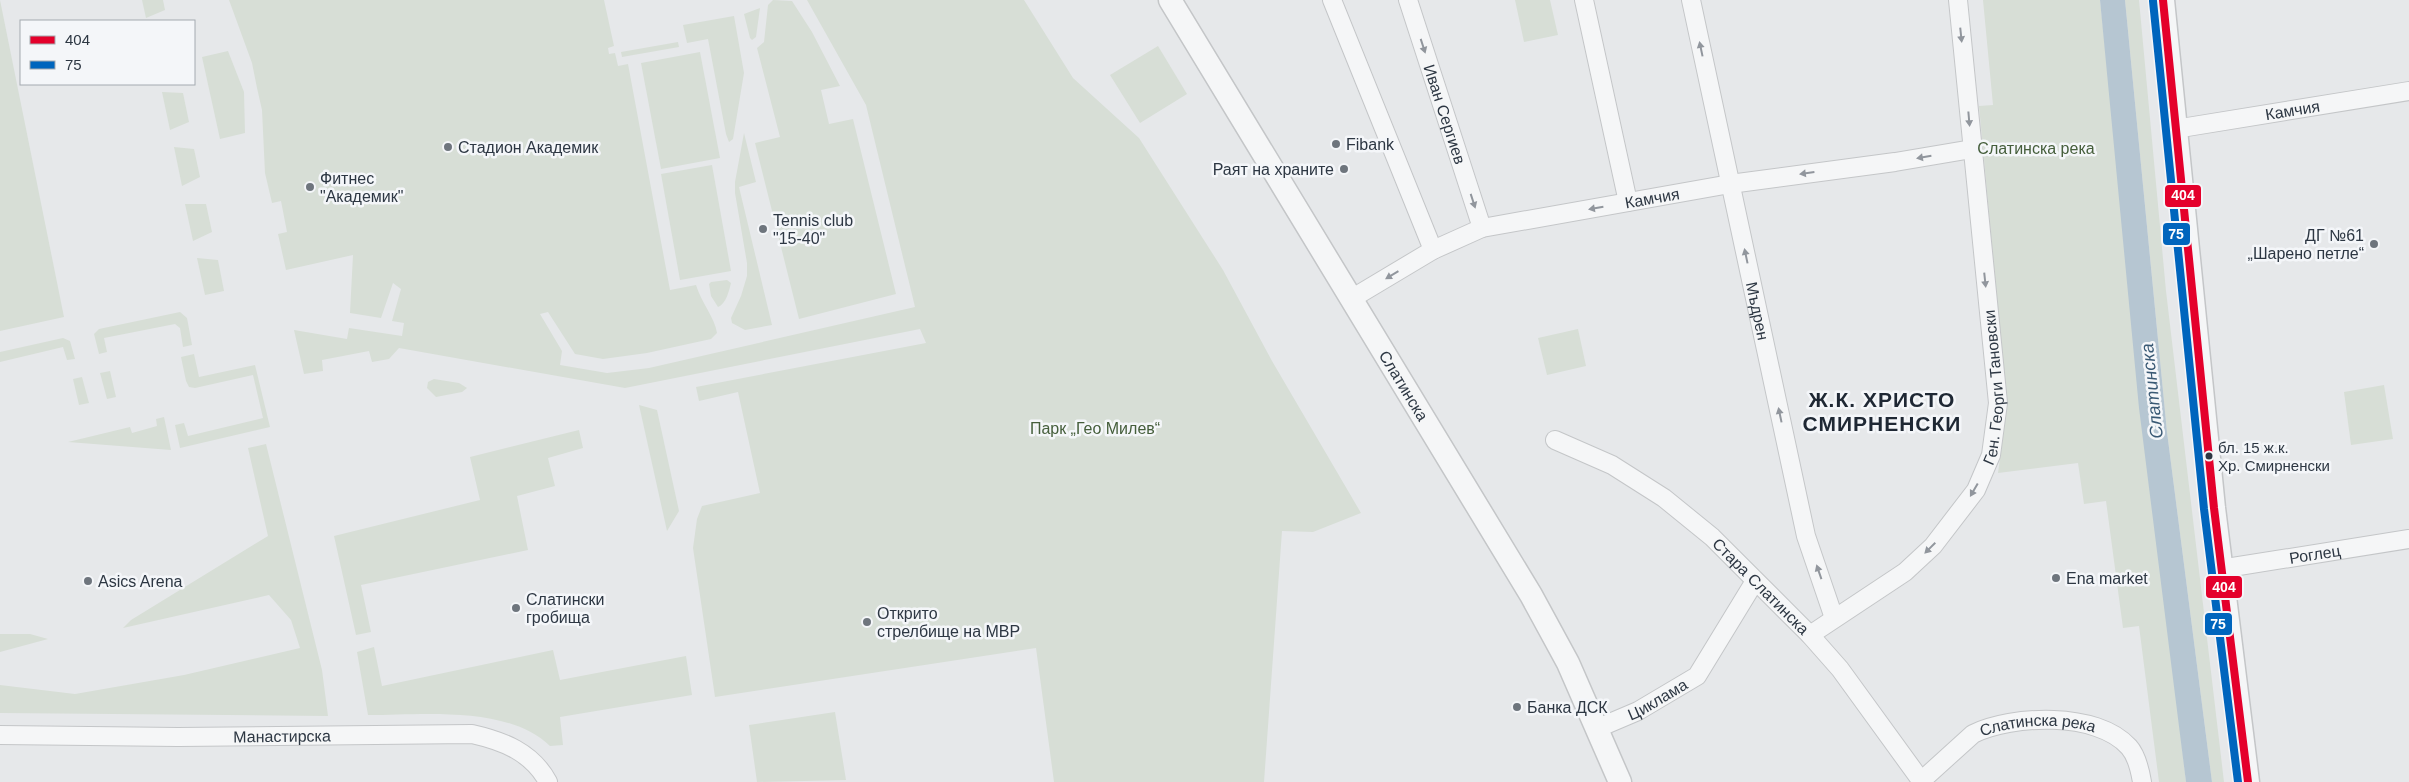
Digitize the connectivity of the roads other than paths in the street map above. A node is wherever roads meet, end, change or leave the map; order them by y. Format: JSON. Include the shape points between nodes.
{"nodes":[{"id":1,"x":1170,"y":0,"type":"edge"},
{"id":2,"x":1332,"y":0,"type":"edge"},
{"id":3,"x":1408,"y":0,"type":"edge"},
{"id":4,"x":1584,"y":0,"type":"edge"},
{"id":5,"x":1691,"y":0,"type":"edge"},
{"id":6,"x":1958,"y":0,"type":"edge"},
{"id":7,"x":2163,"y":0,"type":"edge"},
{"id":8,"x":2409,"y":91,"type":"edge"},
{"id":9,"x":2175,"y":129,"type":"junction"},
{"id":10,"x":1972,"y":149,"type":"junction"},
{"id":11,"x":1730,"y":184,"type":"junction"},
{"id":12,"x":1628,"y":202,"type":"junction"},
{"id":13,"x":1482,"y":228,"type":"junction"},
{"id":14,"x":1433,"y":250,"type":"junction"},
{"id":15,"x":1351,"y":300,"type":"junction"},
{"id":16,"x":1555,"y":440,"type":"dead end"},
{"id":17,"x":2409,"y":539,"type":"edge"},
{"id":18,"x":2220,"y":568,"type":"junction"},
{"id":19,"x":1755,"y":581,"type":"junction"},
{"id":20,"x":1834,"y":618,"type":"junction"},
{"id":21,"x":1810,"y":635,"type":"junction"},
{"id":22,"x":1598,"y":728,"type":"junction"},
{"id":23,"x":0,"y":736,"type":"edge"},
{"id":24,"x":548,"y":782,"type":"edge"},
{"id":25,"x":1620,"y":782,"type":"edge"},
{"id":26,"x":1921,"y":782,"type":"edge"},
{"id":27,"x":2142,"y":782,"type":"edge"},
{"id":28,"x":2248,"y":782,"type":"edge"}],
"edges":[{"from":1,"to":15,"type":"street","name":"Слатинска"},
{"from":2,"to":14,"type":"street"},
{"from":3,"to":13,"type":"street","name":"Иван Сергиев","one_way":true},
{"from":4,"to":12,"type":"street"},
{"from":11,"to":5,"type":"street","name":"Мъдрен","one_way":true},
{"from":6,"to":10,"type":"street","name":"Ген. Георги Тановски","one_way":true},
{"from":7,"to":9,"type":"street"},
{"from":8,"to":9,"type":"street","name":"Камчия"},
{"from":9,"to":18,"type":"street"},
{"from":10,"to":11,"type":"street","name":"Камчия","one_way":true},
{"from":10,"to":20,"type":"street","name":"Ген. Георги Тановски","one_way":true,"via":[[1998,403],[1991,455],[1976,490],[1933,546],[1905,572]]},
{"from":11,"to":12,"type":"street","name":"Камчия"},
{"from":20,"to":11,"type":"street","name":"Мъдрен","one_way":true,"via":[[1806,536]]},
{"from":12,"to":13,"type":"street","name":"Камчия","one_way":true},
{"from":13,"to":14,"type":"street","name":"Камчия"},
{"from":14,"to":15,"type":"street","name":"Камчия","one_way":true},
{"from":15,"to":22,"type":"street","name":"Слатинска","via":[[1531,595]]},
{"from":16,"to":19,"type":"street","name":"Стара Слатинска","via":[[1612,465],[1664,498],[1712,537]]},
{"from":17,"to":18,"type":"street","name":"Роглец"},
{"from":18,"to":28,"type":"street"},
{"from":19,"to":21,"type":"street","name":"Стара Слатинска"},
{"from":19,"to":22,"type":"street","name":"Циклама","via":[[1697,676],[1638,711]]},
{"from":20,"to":21,"type":"street","name":"Ген. Георги Тановски"},
{"from":21,"to":26,"type":"street","name":"Стара Слатинска","via":[[1840,670]]},
{"from":22,"to":25,"type":"street","name":"Слатинска"},
{"from":23,"to":24,"type":"street","name":"Манастирска","via":[[472,734],[524,753]]},
{"from":26,"to":27,"type":"street","name":"Слатинска река","via":[[1973,734],[1983,729],[2040,718],[2071,720],[2110,733],[2129,746]]}]}
